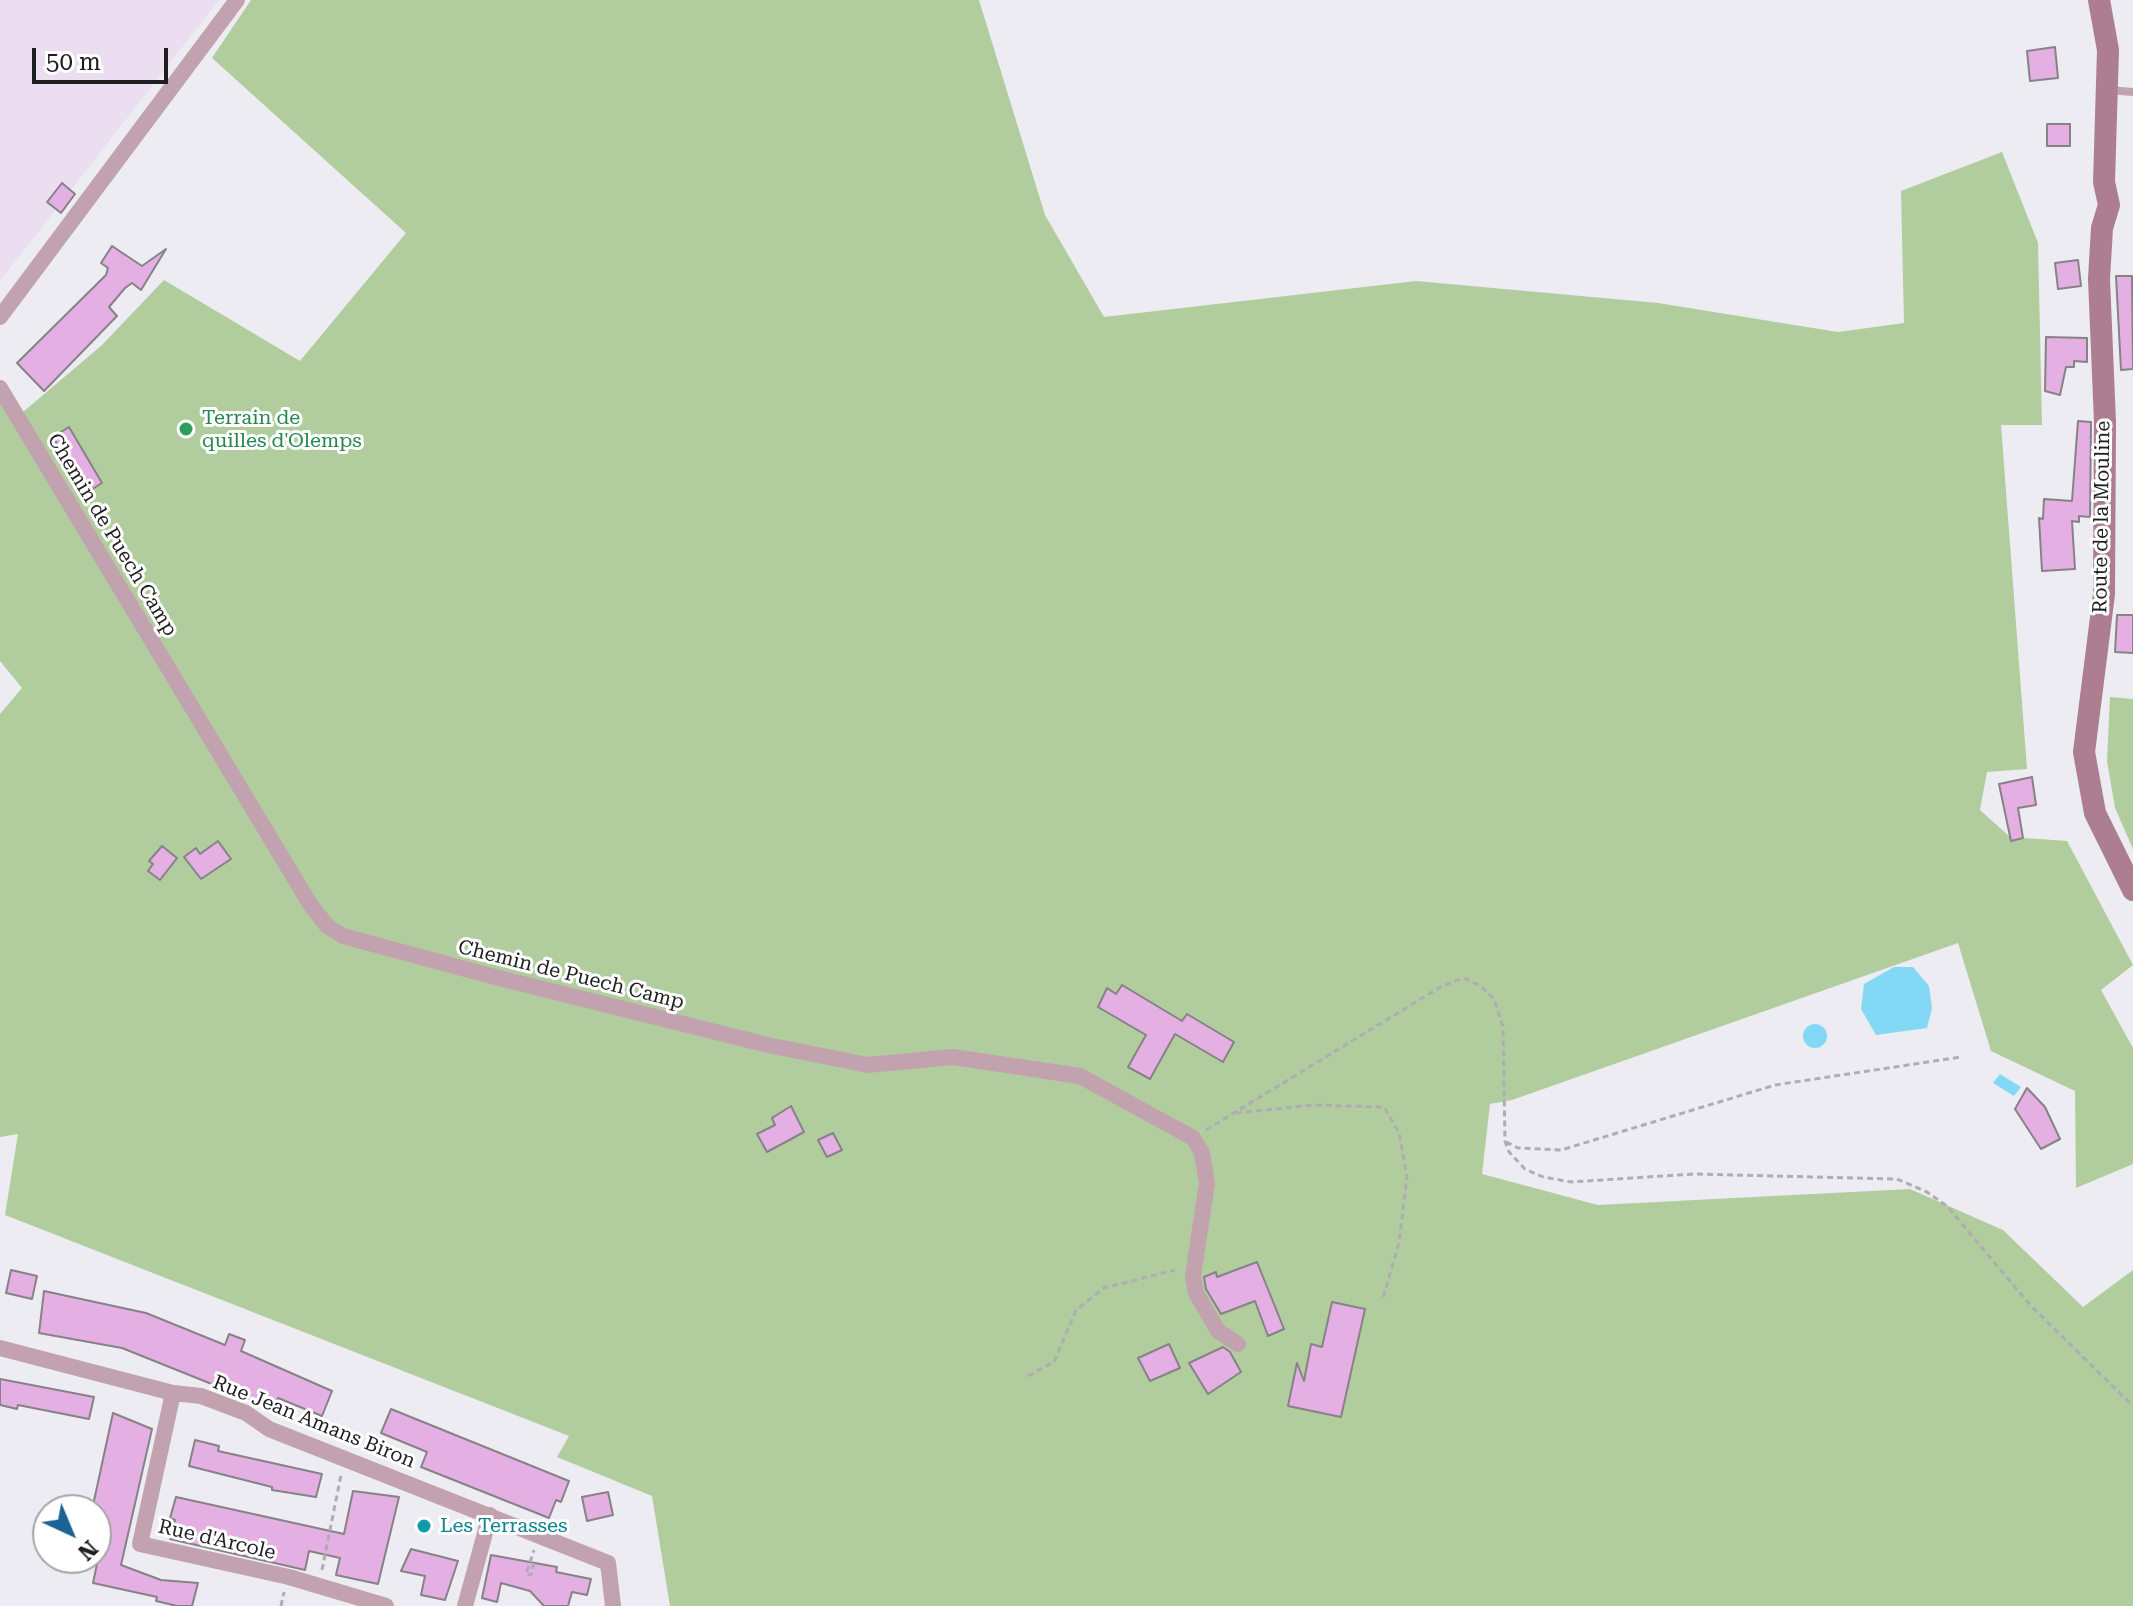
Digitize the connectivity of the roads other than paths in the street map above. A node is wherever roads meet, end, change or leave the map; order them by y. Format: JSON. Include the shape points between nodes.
{"nodes":[{"id":1,"x":215,"y":0,"type":"edge"},
{"id":2,"x":237,"y":0,"type":"edge"},
{"id":3,"x":2099,"y":0,"type":"edge"},
{"id":4,"x":225,"y":17,"type":"junction"},
{"id":5,"x":2108,"y":90,"type":"junction"},
{"id":6,"x":2133,"y":92,"type":"edge"},
{"id":7,"x":0,"y":317,"type":"edge"},
{"id":8,"x":0,"y":388,"type":"edge"},
{"id":9,"x":2133,"y":890,"type":"edge"},
{"id":10,"x":1238,"y":1344,"type":"dead end"},
{"id":11,"x":0,"y":1348,"type":"edge"},
{"id":12,"x":173,"y":1393,"type":"junction"},
{"id":13,"x":490,"y":1515,"type":"junction"},
{"id":14,"x":386,"y":1606,"type":"edge"},
{"id":15,"x":465,"y":1606,"type":"edge"},
{"id":16,"x":613,"y":1606,"type":"edge"}],
"edges":[{"from":1,"to":4,"type":"street"},
{"from":2,"to":4,"type":"street"},
{"from":3,"to":5,"type":"main road","name":"Route de la Mouline"},
{"from":4,"to":7,"type":"street"},
{"from":5,"to":6,"type":"lane"},
{"from":5,"to":9,"type":"main road","name":"Route de la Mouline","via":[[2104,182],[2109,205],[2099,279],[2104,594],[2084,752],[2095,813]]},
{"from":8,"to":10,"type":"street","name":"Chemin de Puech Camp","via":[[327,926],[343,936],[768,1045],[868,1065],[953,1057],[1080,1076],[1193,1138],[1202,1153],[1207,1183],[1194,1265],[1196,1293],[1218,1331]]},
{"from":11,"to":12,"type":"street","name":"Rue Jean Amans Biron"},
{"from":12,"to":13,"type":"street","name":"Rue Jean Amans Biron","via":[[201,1396],[246,1413],[269,1429]]},
{"from":12,"to":14,"type":"street","name":"Rue d'Arcole","via":[[140,1544]]},
{"from":13,"to":15,"type":"street"},
{"from":13,"to":16,"type":"street","name":"Rue Jean Amans Biron","via":[[608,1563]]}]}
